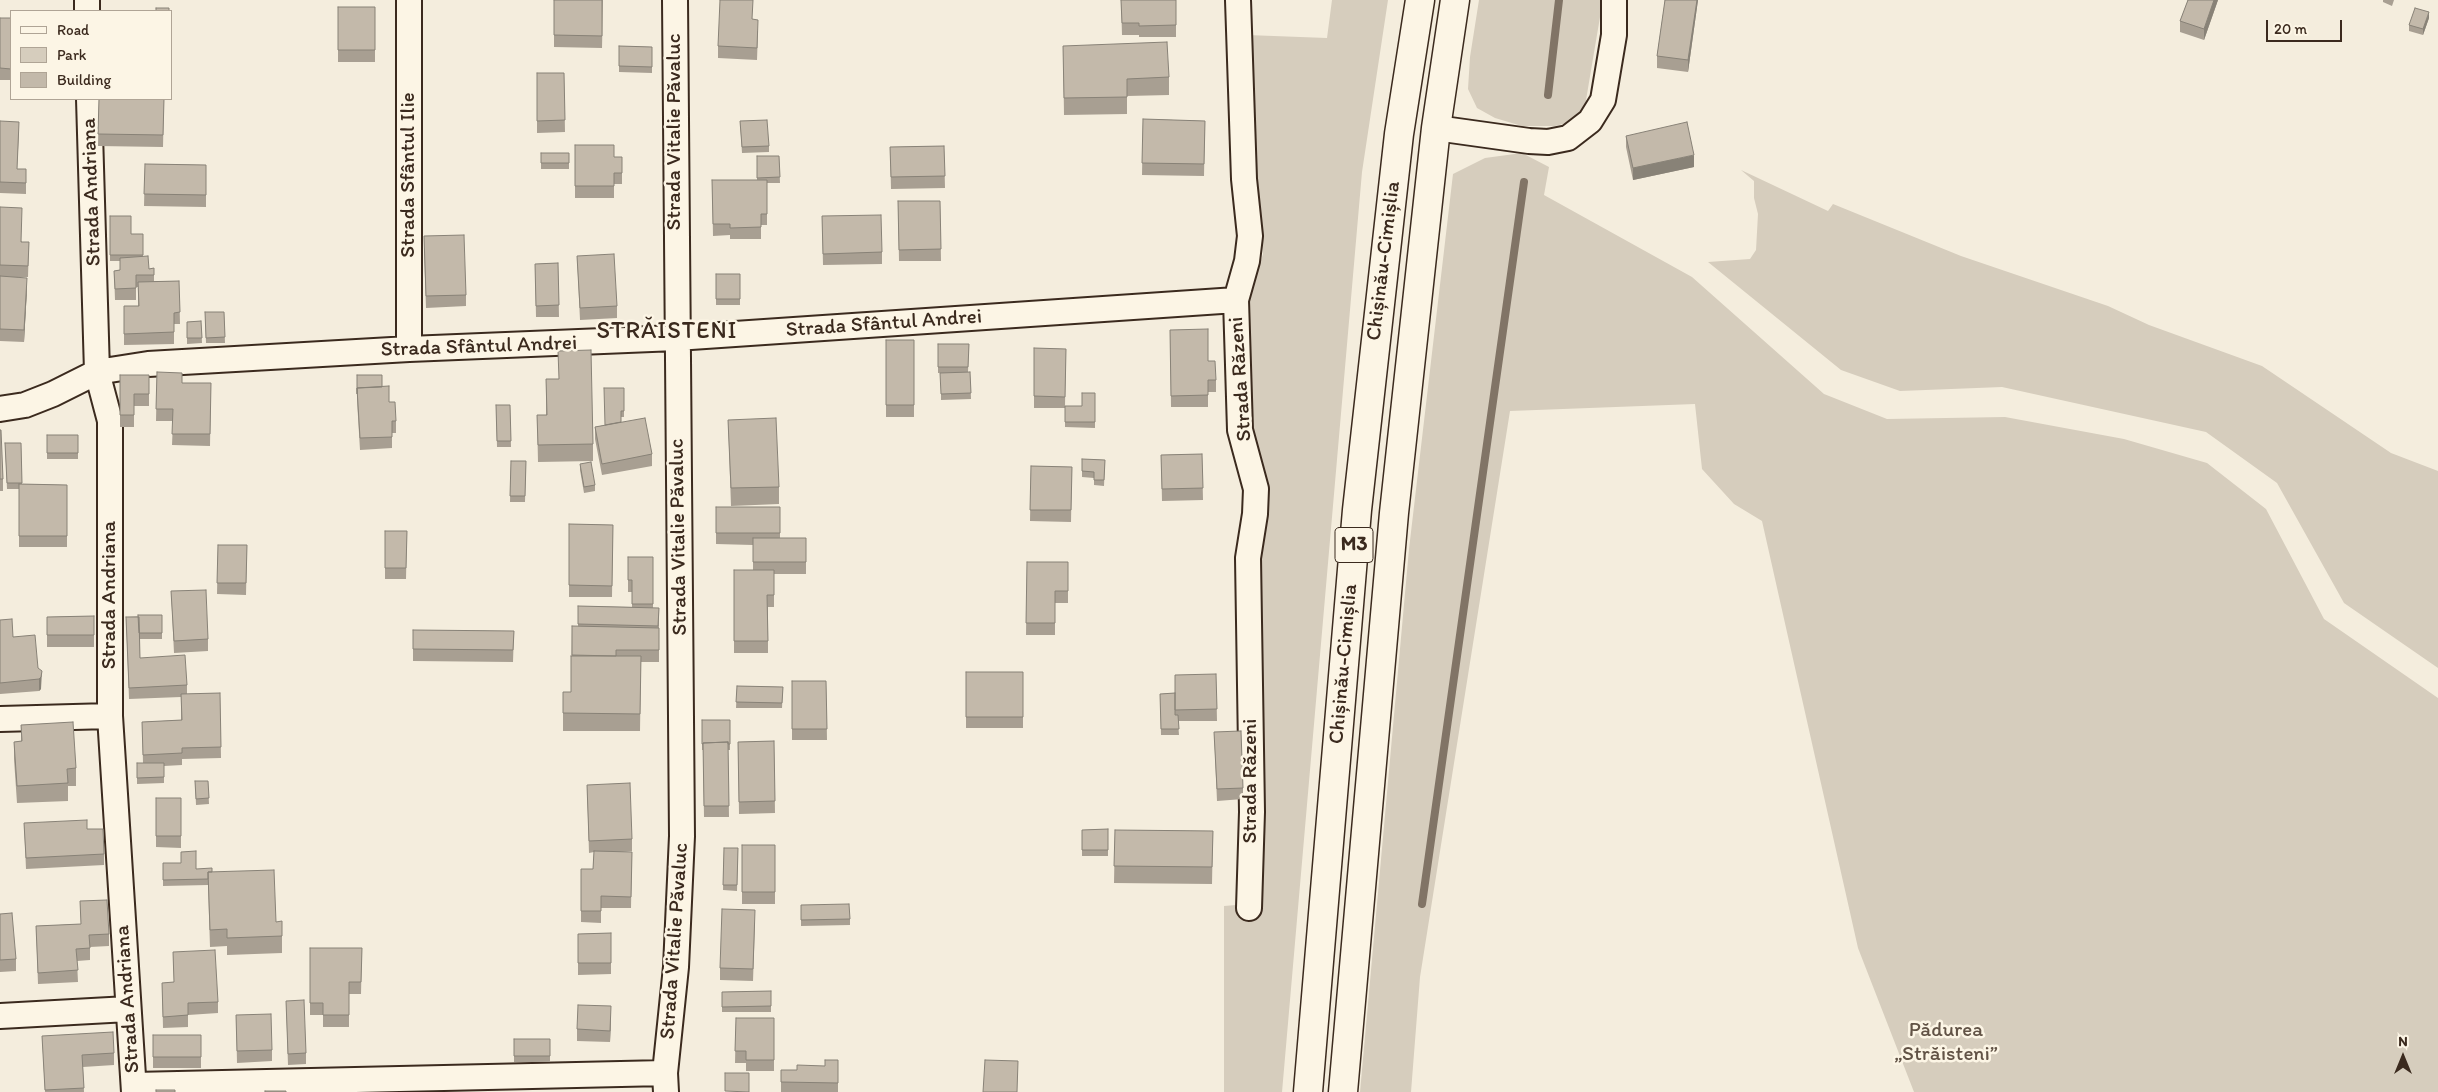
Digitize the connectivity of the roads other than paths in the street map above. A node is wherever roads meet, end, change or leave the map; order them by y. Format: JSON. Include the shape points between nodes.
{"nodes":[{"id":1,"x":409,"y":0,"type":"edge"},
{"id":2,"x":675,"y":0,"type":"edge"},
{"id":3,"x":1238,"y":0,"type":"edge"},
{"id":4,"x":1420,"y":0,"type":"edge"},
{"id":5,"x":1454,"y":0,"type":"edge"},
{"id":6,"x":1614,"y":0,"type":"edge"},
{"id":7,"x":89,"y":100,"type":"edge"},
{"id":8,"x":1436,"y":128,"type":"junction"},
{"id":9,"x":1236,"y":300,"type":"junction"},
{"id":10,"x":676,"y":338,"type":"junction"},
{"id":11,"x":409,"y":349,"type":"junction"},
{"id":12,"x":96,"y":372,"type":"junction"},
{"id":13,"x":0,"y":409,"type":"edge"},
{"id":14,"x":110,"y":716,"type":"junction"},
{"id":15,"x":0,"y":719,"type":"edge"},
{"id":16,"x":1249,"y":908,"type":"dead end"},
{"id":17,"x":128,"y":1009,"type":"junction"},
{"id":18,"x":0,"y":1016,"type":"edge"},
{"id":19,"x":665,"y":1082,"type":"edge"},
{"id":20,"x":134,"y":1089,"type":"edge"},
{"id":21,"x":1308,"y":1092,"type":"edge"},
{"id":22,"x":1342,"y":1092,"type":"edge"}],
"edges":[{"from":1,"to":11,"type":"street","name":"Strada Sfântul Ilie"},
{"from":2,"to":10,"type":"street","name":"Strada Vitalie Păvaluc"},
{"from":3,"to":9,"type":"street","name":"Strada Răzeni","via":[[1244,179],[1250,236]]},
{"from":4,"to":21,"type":"highway","name":"Chișinău-Cimișlia","number":"M3","via":[[1398,144],[1357,510]]},
{"from":5,"to":8,"type":"highway","name":"Chișinău-Cimișlia","number":"M3"},
{"from":6,"to":8,"type":"street","via":[[1614,35],[1602,100],[1590,121],[1568,138],[1529,141]]},
{"from":7,"to":12,"type":"street","name":"Strada Andriana"},
{"from":8,"to":22,"type":"highway","name":"Chișinău-Cimișlia","number":"M3","via":[[1394,513]]},
{"from":9,"to":10,"type":"street","name":"Strada Sfântul Andrei"},
{"from":9,"to":16,"type":"street","name":"Strada Răzeni","via":[[1240,430],[1256,489],[1248,558],[1252,812]]},
{"from":10,"to":11,"type":"street","name":"Strada Sfântul Andrei"},
{"from":10,"to":19,"type":"street","name":"Strada Vitalie Păvaluc","via":[[682,836],[676,967]]},
{"from":11,"to":12,"type":"street","name":"Strada Sfântul Andrei","via":[[148,364]]},
{"from":12,"to":13,"type":"street","name":"Strada Sfântul Andrei","via":[[25,405]]},
{"from":12,"to":14,"type":"street","name":"Strada Andriana","via":[[110,421]]},
{"from":14,"to":15,"type":"street"},
{"from":14,"to":17,"type":"street","name":"Strada Andriana"},
{"from":17,"to":18,"type":"street"},
{"from":17,"to":20,"type":"street","name":"Strada Andriana"},
{"from":19,"to":20,"type":"street","name":"Strada Vitalie Păvaluc"}]}
